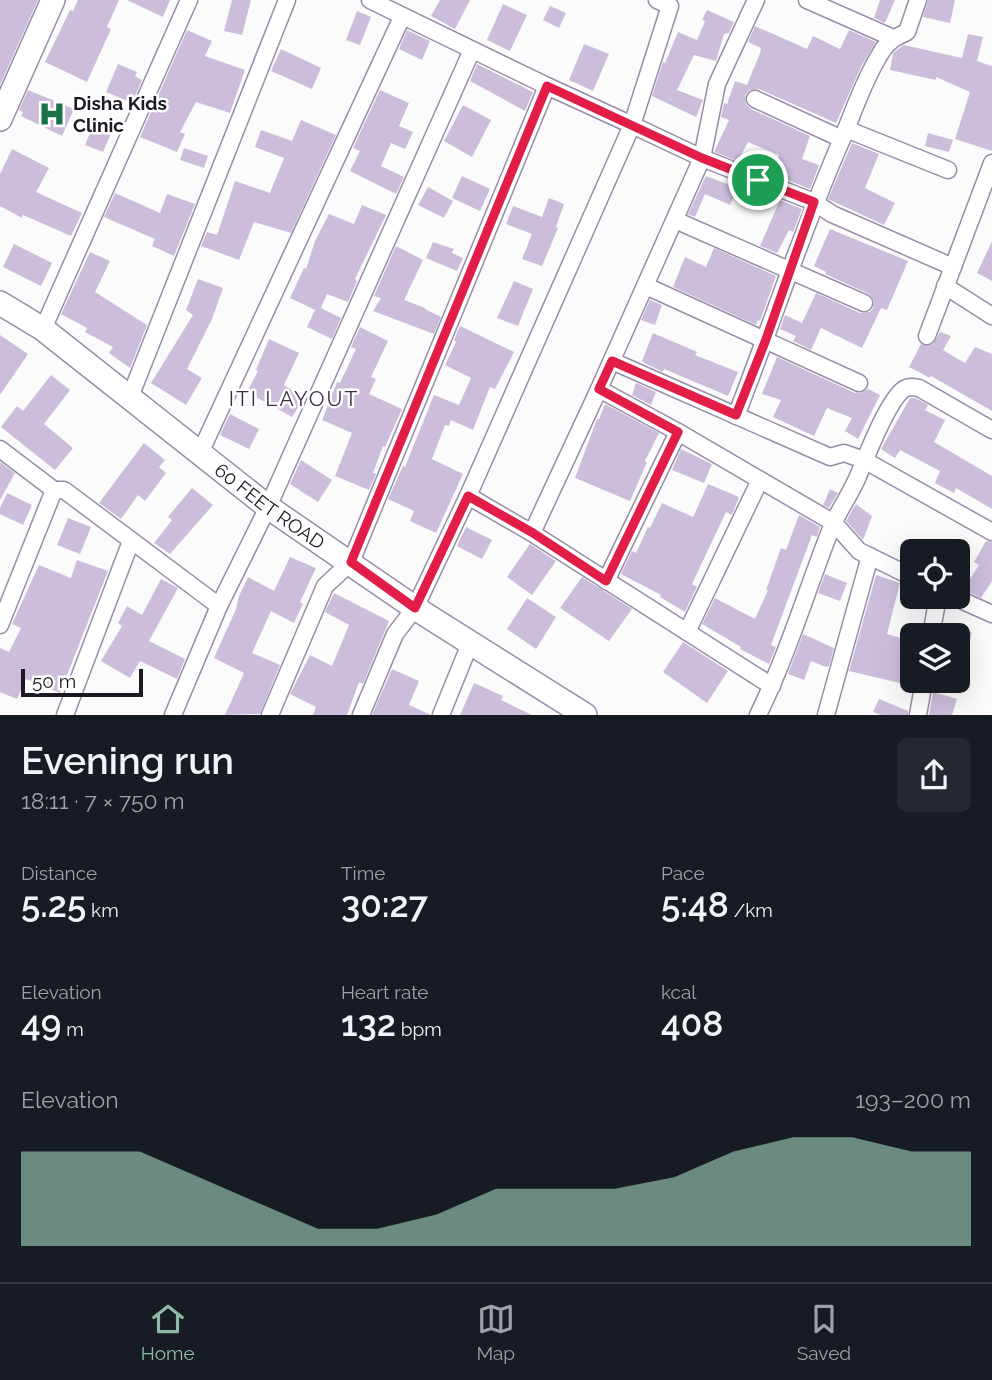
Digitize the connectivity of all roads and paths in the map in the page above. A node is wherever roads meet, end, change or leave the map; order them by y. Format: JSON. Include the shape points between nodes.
{"nodes":[{"id":1,"x":53,"y":0,"type":"edge"},
{"id":2,"x":190,"y":0,"type":"edge"},
{"id":3,"x":287,"y":0,"type":"edge"},
{"id":4,"x":370,"y":0,"type":"edge"},
{"id":5,"x":756,"y":0,"type":"edge"},
{"id":6,"x":807,"y":0,"type":"edge"},
{"id":7,"x":918,"y":0,"type":"edge"},
{"id":8,"x":667,"y":2,"type":"edge"},
{"id":9,"x":402,"y":17,"type":"junction"},
{"id":10,"x":893,"y":38,"type":"junction"},
{"id":11,"x":472,"y":50,"type":"junction"},
{"id":12,"x":547,"y":86,"type":"junction"},
{"id":13,"x":755,"y":99,"type":"dead end"},
{"id":14,"x":0,"y":119,"type":"edge"},
{"id":15,"x":632,"y":125,"type":"junction"},
{"id":16,"x":844,"y":134,"type":"junction"},
{"id":17,"x":702,"y":158,"type":"junction"},
{"id":18,"x":992,"y":163,"type":"edge"},
{"id":19,"x":948,"y":170,"type":"dead end"},
{"id":20,"x":814,"y":202,"type":"junction"},
{"id":21,"x":675,"y":220,"type":"junction"},
{"id":22,"x":953,"y":267,"type":"junction"},
{"id":23,"x":790,"y":270,"type":"junction"},
{"id":24,"x":646,"y":286,"type":"junction"},
{"id":25,"x":945,"y":286,"type":"junction"},
{"id":26,"x":0,"y":303,"type":"edge"},
{"id":27,"x":864,"y":303,"type":"dead end"},
{"id":28,"x":992,"y":316,"type":"edge"},
{"id":29,"x":43,"y":329,"type":"junction"},
{"id":30,"x":927,"y":336,"type":"dead end"},
{"id":31,"x":765,"y":342,"type":"junction"},
{"id":32,"x":612,"y":361,"type":"junction"},
{"id":33,"x":859,"y":383,"type":"dead end"},
{"id":34,"x":599,"y":389,"type":"junction"},
{"id":35,"x":130,"y":397,"type":"junction"},
{"id":36,"x":736,"y":415,"type":"junction"},
{"id":37,"x":992,"y":430,"type":"edge"},
{"id":38,"x":678,"y":432,"type":"junction"},
{"id":39,"x":0,"y":449,"type":"edge"},
{"id":40,"x":200,"y":453,"type":"junction"},
{"id":41,"x":864,"y":460,"type":"junction"},
{"id":42,"x":760,"y":480,"type":"junction"},
{"id":43,"x":54,"y":490,"type":"junction"},
{"id":44,"x":468,"y":496,"type":"junction"},
{"id":45,"x":268,"y":507,"type":"junction"},
{"id":46,"x":834,"y":523,"type":"junction"},
{"id":47,"x":992,"y":532,"type":"edge"},
{"id":48,"x":533,"y":533,"type":"junction"},
{"id":49,"x":131,"y":541,"type":"junction"},
{"id":50,"x":870,"y":556,"type":"junction"},
{"id":51,"x":351,"y":562,"type":"junction"},
{"id":52,"x":900,"y":570,"type":"edge"},
{"id":53,"x":606,"y":581,"type":"junction"},
{"id":54,"x":970,"y":604,"type":"edge"},
{"id":55,"x":219,"y":606,"type":"junction"},
{"id":56,"x":415,"y":608,"type":"junction"},
{"id":57,"x":992,"y":614,"type":"edge"},
{"id":58,"x":1,"y":617,"type":"edge"},
{"id":59,"x":687,"y":632,"type":"junction"},
{"id":60,"x":471,"y":641,"type":"junction"},
{"id":61,"x":772,"y":686,"type":"junction"},
{"id":62,"x":922,"y":693,"type":"edge"},
{"id":63,"x":575,"y":712,"type":"edge"},
{"id":64,"x":65,"y":715,"type":"edge"},
{"id":65,"x":173,"y":715,"type":"edge"},
{"id":66,"x":270,"y":715,"type":"edge"},
{"id":67,"x":361,"y":715,"type":"edge"},
{"id":68,"x":441,"y":715,"type":"edge"},
{"id":69,"x":758,"y":715,"type":"edge"},
{"id":70,"x":827,"y":715,"type":"edge"},
{"id":71,"x":918,"y":715,"type":"edge"}],
"edges":[{"from":1,"to":14,"type":"street"},
{"from":2,"to":29,"type":"street"},
{"from":3,"to":35,"type":"street"},
{"from":4,"to":9,"type":"street"},
{"from":5,"to":17,"type":"street","via":[[717,85]]},
{"from":6,"to":10,"type":"street"},
{"from":7,"to":10,"type":"street","via":[[906,32]]},
{"from":8,"to":15,"type":"street"},
{"from":9,"to":11,"type":"street"},
{"from":9,"to":40,"type":"street"},
{"from":10,"to":16,"type":"street","via":[[882,50]]},
{"from":11,"to":12,"type":"street"},
{"from":11,"to":45,"type":"street"},
{"from":12,"to":15,"type":"street"},
{"from":12,"to":51,"type":"street"},
{"from":13,"to":16,"type":"street"},
{"from":15,"to":17,"type":"street"},
{"from":15,"to":44,"type":"street"},
{"from":16,"to":19,"type":"street"},
{"from":16,"to":20,"type":"street"},
{"from":17,"to":20,"type":"street"},
{"from":17,"to":21,"type":"street"},
{"from":18,"to":22,"type":"street"},
{"from":20,"to":22,"type":"street"},
{"from":20,"to":23,"type":"street"},
{"from":21,"to":23,"type":"street"},
{"from":21,"to":24,"type":"street"},
{"from":22,"to":25,"type":"street"},
{"from":23,"to":27,"type":"street"},
{"from":23,"to":31,"type":"street"},
{"from":24,"to":31,"type":"street"},
{"from":24,"to":32,"type":"street"},
{"from":25,"to":28,"type":"street"},
{"from":25,"to":30,"type":"street"},
{"from":26,"to":29,"type":"street","name":"60 FEET ROAD"},
{"from":29,"to":35,"type":"street","name":"60 FEET ROAD"},
{"from":31,"to":33,"type":"street"},
{"from":31,"to":36,"type":"street"},
{"from":32,"to":34,"type":"street"},
{"from":32,"to":36,"type":"street"},
{"from":34,"to":38,"type":"street"},
{"from":34,"to":48,"type":"street"},
{"from":35,"to":40,"type":"street","name":"60 FEET ROAD"},
{"from":36,"to":41,"type":"street","via":[[830,457],[844,453]]},
{"from":37,"to":41,"type":"street","via":[[912,386],[898,395]]},
{"from":38,"to":42,"type":"street"},
{"from":38,"to":53,"type":"street"},
{"from":39,"to":43,"type":"street"},
{"from":40,"to":45,"type":"street","name":"60 FEET ROAD"},
{"from":41,"to":46,"type":"street"},
{"from":41,"to":47,"type":"street"},
{"from":42,"to":46,"type":"street"},
{"from":42,"to":59,"type":"street"},
{"from":43,"to":49,"type":"street","via":[[64,490]]},
{"from":43,"to":58,"type":"street"},
{"from":44,"to":48,"type":"street"},
{"from":44,"to":56,"type":"street"},
{"from":45,"to":51,"type":"street","name":"60 FEET ROAD"},
{"from":45,"to":55,"type":"street"},
{"from":46,"to":50,"type":"street","via":[[859,551]]},
{"from":46,"to":61,"type":"street"},
{"from":48,"to":53,"type":"street"},
{"from":49,"to":55,"type":"street"},
{"from":49,"to":64,"type":"street"},
{"from":50,"to":52,"type":"street"},
{"from":50,"to":70,"type":"street"},
{"from":51,"to":56,"type":"street","name":"60 FEET ROAD"},
{"from":51,"to":66,"type":"street","via":[[325,586]]},
{"from":53,"to":59,"type":"street"},
{"from":54,"to":57,"type":"street"},
{"from":55,"to":65,"type":"street"},
{"from":56,"to":60,"type":"street","name":"60 FEET ROAD"},
{"from":56,"to":67,"type":"street","via":[[395,634]]},
{"from":59,"to":61,"type":"street"},
{"from":60,"to":63,"type":"street","name":"60 FEET ROAD"},
{"from":60,"to":68,"type":"street"},
{"from":61,"to":69,"type":"street"},
{"from":62,"to":71,"type":"street"}]}
